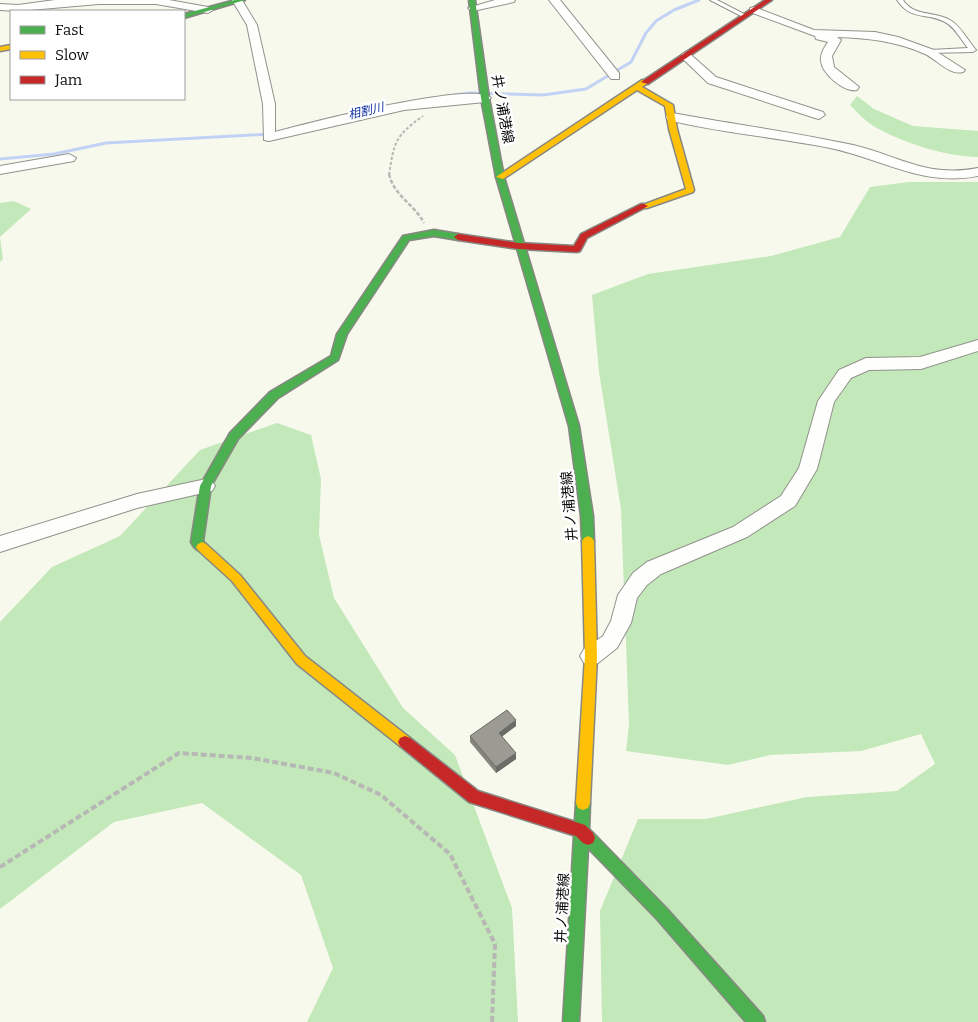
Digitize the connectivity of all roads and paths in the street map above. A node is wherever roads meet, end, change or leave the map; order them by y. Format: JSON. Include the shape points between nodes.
{"nodes":[{"id":1,"x":510,"y":0,"type":"edge"},
{"id":2,"x":554,"y":0,"type":"edge"},
{"id":3,"x":713,"y":0,"type":"edge"},
{"id":4,"x":770,"y":0,"type":"edge"},
{"id":5,"x":900,"y":0,"type":"edge"},
{"id":6,"x":240,"y":1,"type":"edge"},
{"id":7,"x":472,"y":4,"type":"edge"},
{"id":8,"x":0,"y":7,"type":"edge"},
{"id":9,"x":208,"y":10,"type":"junction"},
{"id":10,"x":749,"y":13,"type":"junction"},
{"id":11,"x":185,"y":16,"type":"edge"},
{"id":12,"x":798,"y":28,"type":"junction"},
{"id":13,"x":930,"y":52,"type":"junction"},
{"id":14,"x":686,"y":56,"type":"junction"},
{"id":15,"x":958,"y":70,"type":"dead end"},
{"id":16,"x":615,"y":76,"type":"dead end"},
{"id":17,"x":852,"y":87,"type":"dead end"},
{"id":18,"x":638,"y":88,"type":"junction"},
{"id":19,"x":485,"y":98,"type":"junction"},
{"id":20,"x":439,"y":102,"type":"junction"},
{"id":21,"x":819,"y":115,"type":"dead end"},
{"id":22,"x":672,"y":117,"type":"junction"},
{"id":23,"x":69,"y":158,"type":"dead end"},
{"id":24,"x":0,"y":170,"type":"edge"},
{"id":25,"x":978,"y":172,"type":"edge"},
{"id":26,"x":500,"y":177,"type":"junction"},
{"id":27,"x":430,"y":233,"type":"junction"},
{"id":28,"x":519,"y":246,"type":"junction"},
{"id":29,"x":978,"y":345,"type":"edge"},
{"id":30,"x":206,"y":486,"type":"junction"},
{"id":31,"x":0,"y":544,"type":"edge"},
{"id":32,"x":591,"y":656,"type":"junction"},
{"id":33,"x":580,"y":830,"type":"junction"},
{"id":34,"x":0,"y":867,"type":"edge"},
{"id":35,"x":492,"y":1022,"type":"edge"},
{"id":36,"x":571,"y":1022,"type":"edge"},
{"id":37,"x":757,"y":1022,"type":"edge"}],
"edges":[{"from":1,"to":7,"type":"street"},
{"from":2,"to":16,"type":"street"},
{"from":3,"to":10,"type":"lane"},
{"from":4,"to":10,"type":"street"},
{"from":5,"to":13,"type":"lane","via":[[908,11],[945,19],[973,50]]},
{"from":6,"to":9,"type":"street"},
{"from":6,"to":20,"type":"street","via":[[252,25],[269,104],[269,137],[358,115]]},
{"from":7,"to":19,"type":"street","name":"井ノ浦港線"},
{"from":8,"to":9,"type":"street","via":[[90,1],[156,1]]},
{"from":9,"to":11,"type":"street"},
{"from":10,"to":12,"type":"street"},
{"from":10,"to":14,"type":"street"},
{"from":12,"to":13,"type":"street","via":[[830,34],[875,35]]},
{"from":12,"to":17,"type":"street","via":[[798,32],[804,35],[835,40],[827,51],[826,62],[832,74]]},
{"from":13,"to":15,"type":"street"},
{"from":14,"to":18,"type":"street"},
{"from":14,"to":21,"type":"street","via":[[712,80]]},
{"from":18,"to":22,"type":"street","via":[[669,105]]},
{"from":18,"to":26,"type":"street"},
{"from":19,"to":20,"type":"street"},
{"from":19,"to":26,"type":"street","name":"井ノ浦港線"},
{"from":20,"to":27,"type":"path","via":[[405,129],[393,146],[389,175],[398,195],[417,210]]},
{"from":22,"to":25,"type":"street","via":[[854,150],[920,172],[958,178]]},
{"from":22,"to":28,"type":"street","via":[[690,190],[654,200],[584,236],[577,249]]},
{"from":23,"to":24,"type":"street"},
{"from":26,"to":28,"type":"street","name":"井ノ浦港線"},
{"from":27,"to":28,"type":"street"},
{"from":27,"to":30,"type":"street","via":[[406,238],[342,334],[336,358],[274,395],[234,436]]},
{"from":28,"to":32,"type":"street","name":"井ノ浦港線","via":[[574,426],[587,516]]},
{"from":29,"to":32,"type":"street","via":[[921,363],[866,364],[845,374],[826,401],[808,469],[788,501],[740,532],[654,568],[640,579],[628,595],[621,623],[610,642]]},
{"from":30,"to":31,"type":"street","via":[[137,501]]},
{"from":30,"to":33,"type":"street","via":[[197,542],[236,578],[301,660],[474,797]]},
{"from":32,"to":33,"type":"street","name":"井ノ浦港線"},
{"from":33,"to":36,"type":"street","name":"井ノ浦港線"},
{"from":33,"to":37,"type":"street","via":[[662,914]]},
{"from":34,"to":35,"type":"path","via":[[179,753],[252,758],[334,772],[381,794],[450,854],[495,944]]}]}
